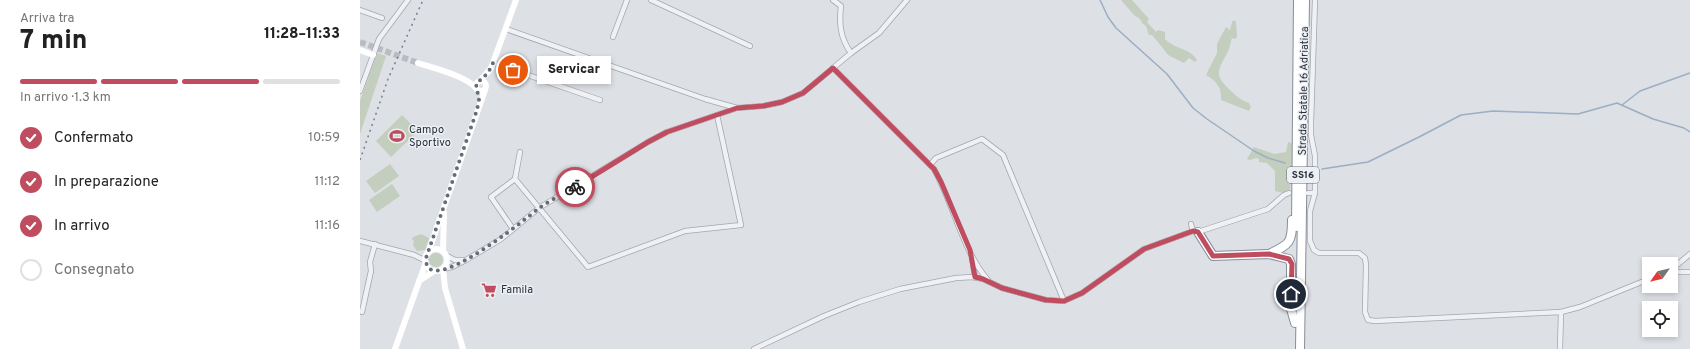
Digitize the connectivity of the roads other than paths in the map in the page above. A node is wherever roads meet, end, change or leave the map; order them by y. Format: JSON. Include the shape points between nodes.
{"nodes":[{"id":1,"x":408,"y":0,"type":"edge"},
{"id":2,"x":516,"y":0,"type":"edge"},
{"id":3,"x":627,"y":0,"type":"edge"},
{"id":4,"x":651,"y":0,"type":"edge"},
{"id":5,"x":833,"y":0,"type":"edge"},
{"id":6,"x":907,"y":0,"type":"edge"},
{"id":7,"x":1298,"y":0,"type":"edge"},
{"id":8,"x":1305,"y":0,"type":"edge"},
{"id":9,"x":1315,"y":0,"type":"edge"},
{"id":10,"x":360,"y":10,"type":"edge"},
{"id":11,"x":382,"y":18,"type":"dead end"},
{"id":12,"x":506,"y":29,"type":"junction"},
{"id":13,"x":613,"y":37,"type":"dead end"},
{"id":14,"x":750,"y":46,"type":"dead end"},
{"id":15,"x":360,"y":50,"type":"edge"},
{"id":16,"x":851,"y":53,"type":"junction"},
{"id":17,"x":372,"y":55,"type":"junction"},
{"id":18,"x":418,"y":62,"type":"tunnel mouth"},
{"id":19,"x":493,"y":63,"type":"junction"},
{"id":20,"x":833,"y":68,"type":"junction"},
{"id":21,"x":478,"y":85,"type":"junction"},
{"id":22,"x":485,"y":88,"type":"junction"},
{"id":23,"x":360,"y":91,"type":"edge"},
{"id":24,"x":600,"y":100,"type":"dead end"},
{"id":25,"x":737,"y":108,"type":"junction"},
{"id":26,"x":477,"y":110,"type":"junction"},
{"id":27,"x":717,"y":115,"type":"junction"},
{"id":28,"x":520,"y":152,"type":"dead end"},
{"id":29,"x":930,"y":165,"type":"junction"},
{"id":30,"x":515,"y":179,"type":"junction"},
{"id":31,"x":1308,"y":193,"type":"dead end"},
{"id":32,"x":1315,"y":193,"type":"junction"},
{"id":33,"x":1292,"y":194,"type":"junction"},
{"id":34,"x":447,"y":199,"type":"junction"},
{"id":35,"x":539,"y":208,"type":"junction"},
{"id":36,"x":1191,"y":224,"type":"dead end"},
{"id":37,"x":513,"y":229,"type":"junction"},
{"id":38,"x":1195,"y":231,"type":"junction"},
{"id":39,"x":360,"y":241,"type":"edge"},
{"id":40,"x":375,"y":244,"type":"junction"},
{"id":41,"x":970,"y":250,"type":"junction"},
{"id":42,"x":445,"y":254,"type":"junction"},
{"id":43,"x":1269,"y":254,"type":"junction"},
{"id":44,"x":1690,"y":254,"type":"edge"},
{"id":45,"x":427,"y":258,"type":"junction"},
{"id":46,"x":466,"y":260,"type":"junction"},
{"id":47,"x":973,"y":265,"type":"junction"},
{"id":48,"x":1678,"y":265,"type":"edge"},
{"id":49,"x":979,"y":267,"type":"junction"},
{"id":50,"x":443,"y":269,"type":"junction"},
{"id":51,"x":434,"y":271,"type":"junction"},
{"id":52,"x":1678,"y":271,"type":"edge"},
{"id":53,"x":1690,"y":272,"type":"edge"},
{"id":54,"x":967,"y":277,"type":"junction"},
{"id":55,"x":976,"y":278,"type":"junction"},
{"id":56,"x":419,"y":281,"type":"junction"},
{"id":57,"x":990,"y":282,"type":"junction"},
{"id":58,"x":1642,"y":282,"type":"edge"},
{"id":59,"x":446,"y":288,"type":"junction"},
{"id":60,"x":1064,"y":301,"type":"junction"},
{"id":61,"x":362,"y":312,"type":"dead end"},
{"id":62,"x":1561,"y":312,"type":"junction"},
{"id":63,"x":1295,"y":323,"type":"junction"},
{"id":64,"x":395,"y":349,"type":"edge"},
{"id":65,"x":463,"y":349,"type":"edge"},
{"id":66,"x":754,"y":349,"type":"edge"},
{"id":67,"x":1295,"y":349,"type":"edge"},
{"id":68,"x":1300,"y":349,"type":"edge"},
{"id":69,"x":1560,"y":349,"type":"edge"}],
"edges":[{"from":1,"to":17,"type":"street","via":[[379,39]]},
{"from":2,"to":12,"type":"main road"},
{"from":3,"to":13,"type":"street"},
{"from":4,"to":14,"type":"street"},
{"from":5,"to":16,"type":"street","via":[[841,6],[841,32]]},
{"from":6,"to":16,"type":"street","via":[[879,33]]},
{"from":7,"to":33,"type":"highway","name":"Strada Statale 16 Adriatica","number":"SS16"},
{"from":8,"to":68,"type":"highway","name":"Strada Statale 16 Adriatica","number":"SS16"},
{"from":9,"to":32,"type":"street","via":[[1311,135],[1315,156]]},
{"from":10,"to":11,"type":"street"},
{"from":12,"to":19,"type":"main road"},
{"from":12,"to":25,"type":"street"},
{"from":15,"to":17,"type":"main road"},
{"from":16,"to":20,"type":"street"},
{"from":17,"to":23,"type":"street"},
{"from":18,"to":21,"type":"main road"},
{"from":19,"to":21,"type":"main road"},
{"from":19,"to":22,"type":"main road"},
{"from":19,"to":24,"type":"street"},
{"from":20,"to":25,"type":"street","via":[[803,93],[782,102]]},
{"from":20,"to":29,"type":"street"},
{"from":21,"to":22,"type":"main road","via":[[482,91]]},
{"from":21,"to":22,"type":"main road","via":[[484,82]]},
{"from":21,"to":26,"type":"main road"},
{"from":22,"to":26,"type":"main road"},
{"from":25,"to":27,"type":"street"},
{"from":26,"to":34,"type":"main road"},
{"from":27,"to":35,"type":"street","via":[[667,132]]},
{"from":27,"to":35,"type":"street","via":[[741,225],[685,230],[588,267]]},
{"from":28,"to":30,"type":"street"},
{"from":29,"to":41,"type":"street","via":[[941,182]]},
{"from":29,"to":60,"type":"street","via":[[936,158],[982,139],[1003,155]]},
{"from":30,"to":35,"type":"street"},
{"from":30,"to":37,"type":"street","via":[[491,197]]},
{"from":31,"to":32,"type":"street"},
{"from":32,"to":62,"type":"street","via":[[1310,211],[1310,241],[1314,250],[1319,253],[1359,253],[1365,258],[1365,312],[1368,320]]},
{"from":33,"to":38,"type":"street","via":[[1284,195],[1268,209]]},
{"from":33,"to":43,"type":"highway","via":[[1292,236],[1289,242]]},
{"from":33,"to":63,"type":"highway","name":"Strada Statale 16 Adriatica","number":"SS16"},
{"from":34,"to":42,"type":"main road","via":[[443,222]]},
{"from":34,"to":45,"type":"main road"},
{"from":35,"to":37,"type":"street"},
{"from":36,"to":38,"type":"street"},
{"from":37,"to":46,"type":"street"},
{"from":38,"to":43,"type":"highway","via":[[1213,256]]},
{"from":38,"to":60,"type":"street","via":[[1144,249],[1082,293]]},
{"from":39,"to":40,"type":"street"},
{"from":40,"to":45,"type":"street"},
{"from":40,"to":61,"type":"street"},
{"from":41,"to":47,"type":"street"},
{"from":41,"to":49,"type":"street"},
{"from":42,"to":45,"type":"main road","via":[[437,249]]},
{"from":42,"to":46,"type":"street","via":[[455,260]]},
{"from":42,"to":50,"type":"main road","via":[[447,263]]},
{"from":43,"to":63,"type":"highway","via":[[1289,259],[1292,264],[1291,309]]},
{"from":44,"to":48,"type":"street"},
{"from":45,"to":51,"type":"main road","via":[[428,268]]},
{"from":45,"to":56,"type":"main road"},
{"from":46,"to":50,"type":"street"},
{"from":47,"to":54,"type":"street"},
{"from":47,"to":55,"type":"street"},
{"from":49,"to":55,"type":"street"},
{"from":49,"to":57,"type":"street"},
{"from":50,"to":51,"type":"main road"},
{"from":50,"to":59,"type":"main road"},
{"from":51,"to":56,"type":"main road"},
{"from":51,"to":59,"type":"main road"},
{"from":52,"to":53,"type":"street"},
{"from":54,"to":55,"type":"street"},
{"from":54,"to":66,"type":"street","via":[[900,289],[859,302]]},
{"from":55,"to":57,"type":"street"},
{"from":56,"to":64,"type":"main road"},
{"from":57,"to":60,"type":"street","via":[[1002,288],[1046,300]]},
{"from":58,"to":62,"type":"street"},
{"from":59,"to":65,"type":"main road"},
{"from":62,"to":69,"type":"street"},
{"from":63,"to":67,"type":"highway","name":"Strada Statale 16 Adriatica","number":"SS16"}]}
